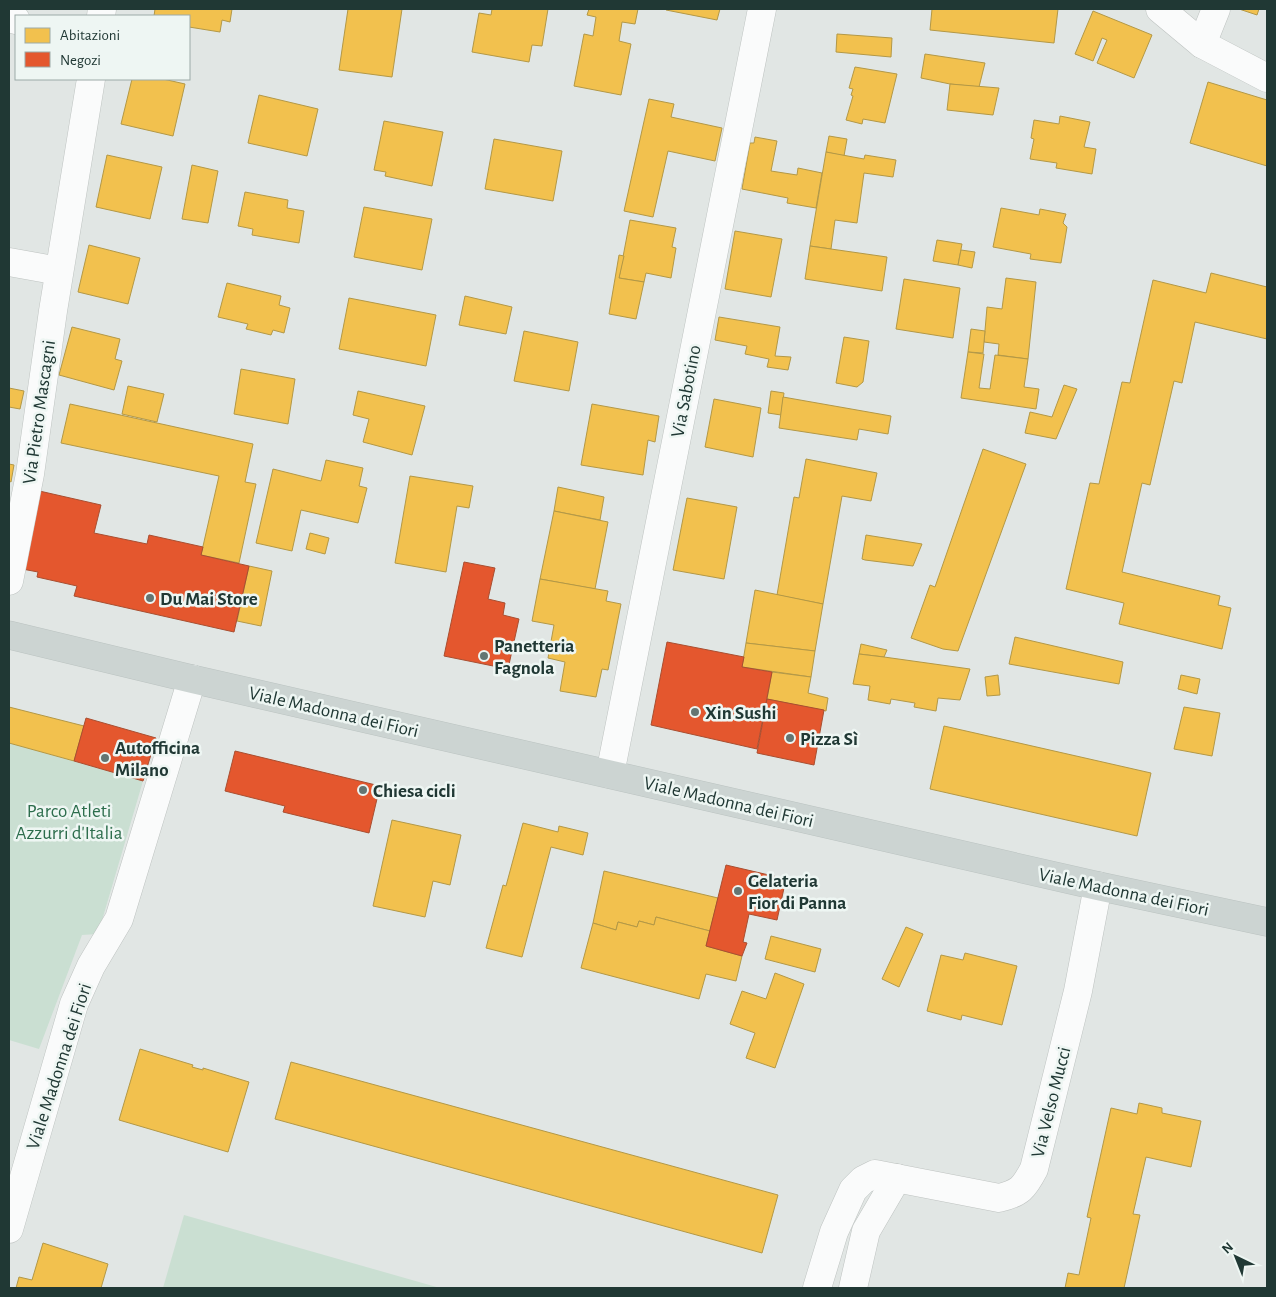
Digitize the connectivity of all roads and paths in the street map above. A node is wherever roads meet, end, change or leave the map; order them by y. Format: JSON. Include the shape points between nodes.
{"nodes":[{"id":1,"x":762,"y":9,"type":"edge"},
{"id":2,"x":1160,"y":9,"type":"edge"},
{"id":3,"x":1216,"y":9,"type":"edge"},
{"id":4,"x":1202,"y":44,"type":"junction"},
{"id":5,"x":1267,"y":78,"type":"edge"},
{"id":6,"x":91,"y":80,"type":"edge"},
{"id":7,"x":9,"y":262,"type":"edge"},
{"id":8,"x":59,"y":271,"type":"junction"},
{"id":9,"x":9,"y":581,"type":"edge"},
{"id":10,"x":9,"y":635,"type":"edge"},
{"id":11,"x":192,"y":679,"type":"junction"},
{"id":12,"x":610,"y":774,"type":"junction"},
{"id":13,"x":1098,"y":886,"type":"junction"},
{"id":14,"x":1267,"y":922,"type":"edge"},
{"id":15,"x":897,"y":1178,"type":"junction"},
{"id":16,"x":9,"y":1229,"type":"edge"},
{"id":17,"x":817,"y":1288,"type":"edge"},
{"id":18,"x":853,"y":1288,"type":"edge"}],
"edges":[{"from":1,"to":12,"type":"street","name":"Via Sabotino"},
{"from":2,"to":4,"type":"street"},
{"from":3,"to":4,"type":"street"},
{"from":4,"to":5,"type":"street"},
{"from":6,"to":8,"type":"street","name":"Via Pietro Mascagni"},
{"from":7,"to":8,"type":"street"},
{"from":8,"to":9,"type":"street","name":"Via Pietro Mascagni","via":[[30,474]]},
{"from":10,"to":11,"type":"main road","name":"Viale Madonna dei Fiori"},
{"from":11,"to":12,"type":"main road","name":"Viale Madonna dei Fiori"},
{"from":11,"to":16,"type":"street","name":"Viale Madonna dei Fiori","via":[[120,919],[91,966],[74,1004]]},
{"from":12,"to":13,"type":"main road","name":"Viale Madonna dei Fiori"},
{"from":13,"to":14,"type":"main road","name":"Viale Madonna dei Fiori"},
{"from":13,"to":15,"type":"street","name":"Via Velso Mucci","via":[[1076,1001],[1034,1169],[1026,1185],[1012,1195],[999,1198]]},
{"from":15,"to":17,"type":"street","name":"Via Velso Mucci","via":[[875,1174],[853,1190],[834,1232]]},
{"from":15,"to":18,"type":"street","via":[[866,1231]]}]}
